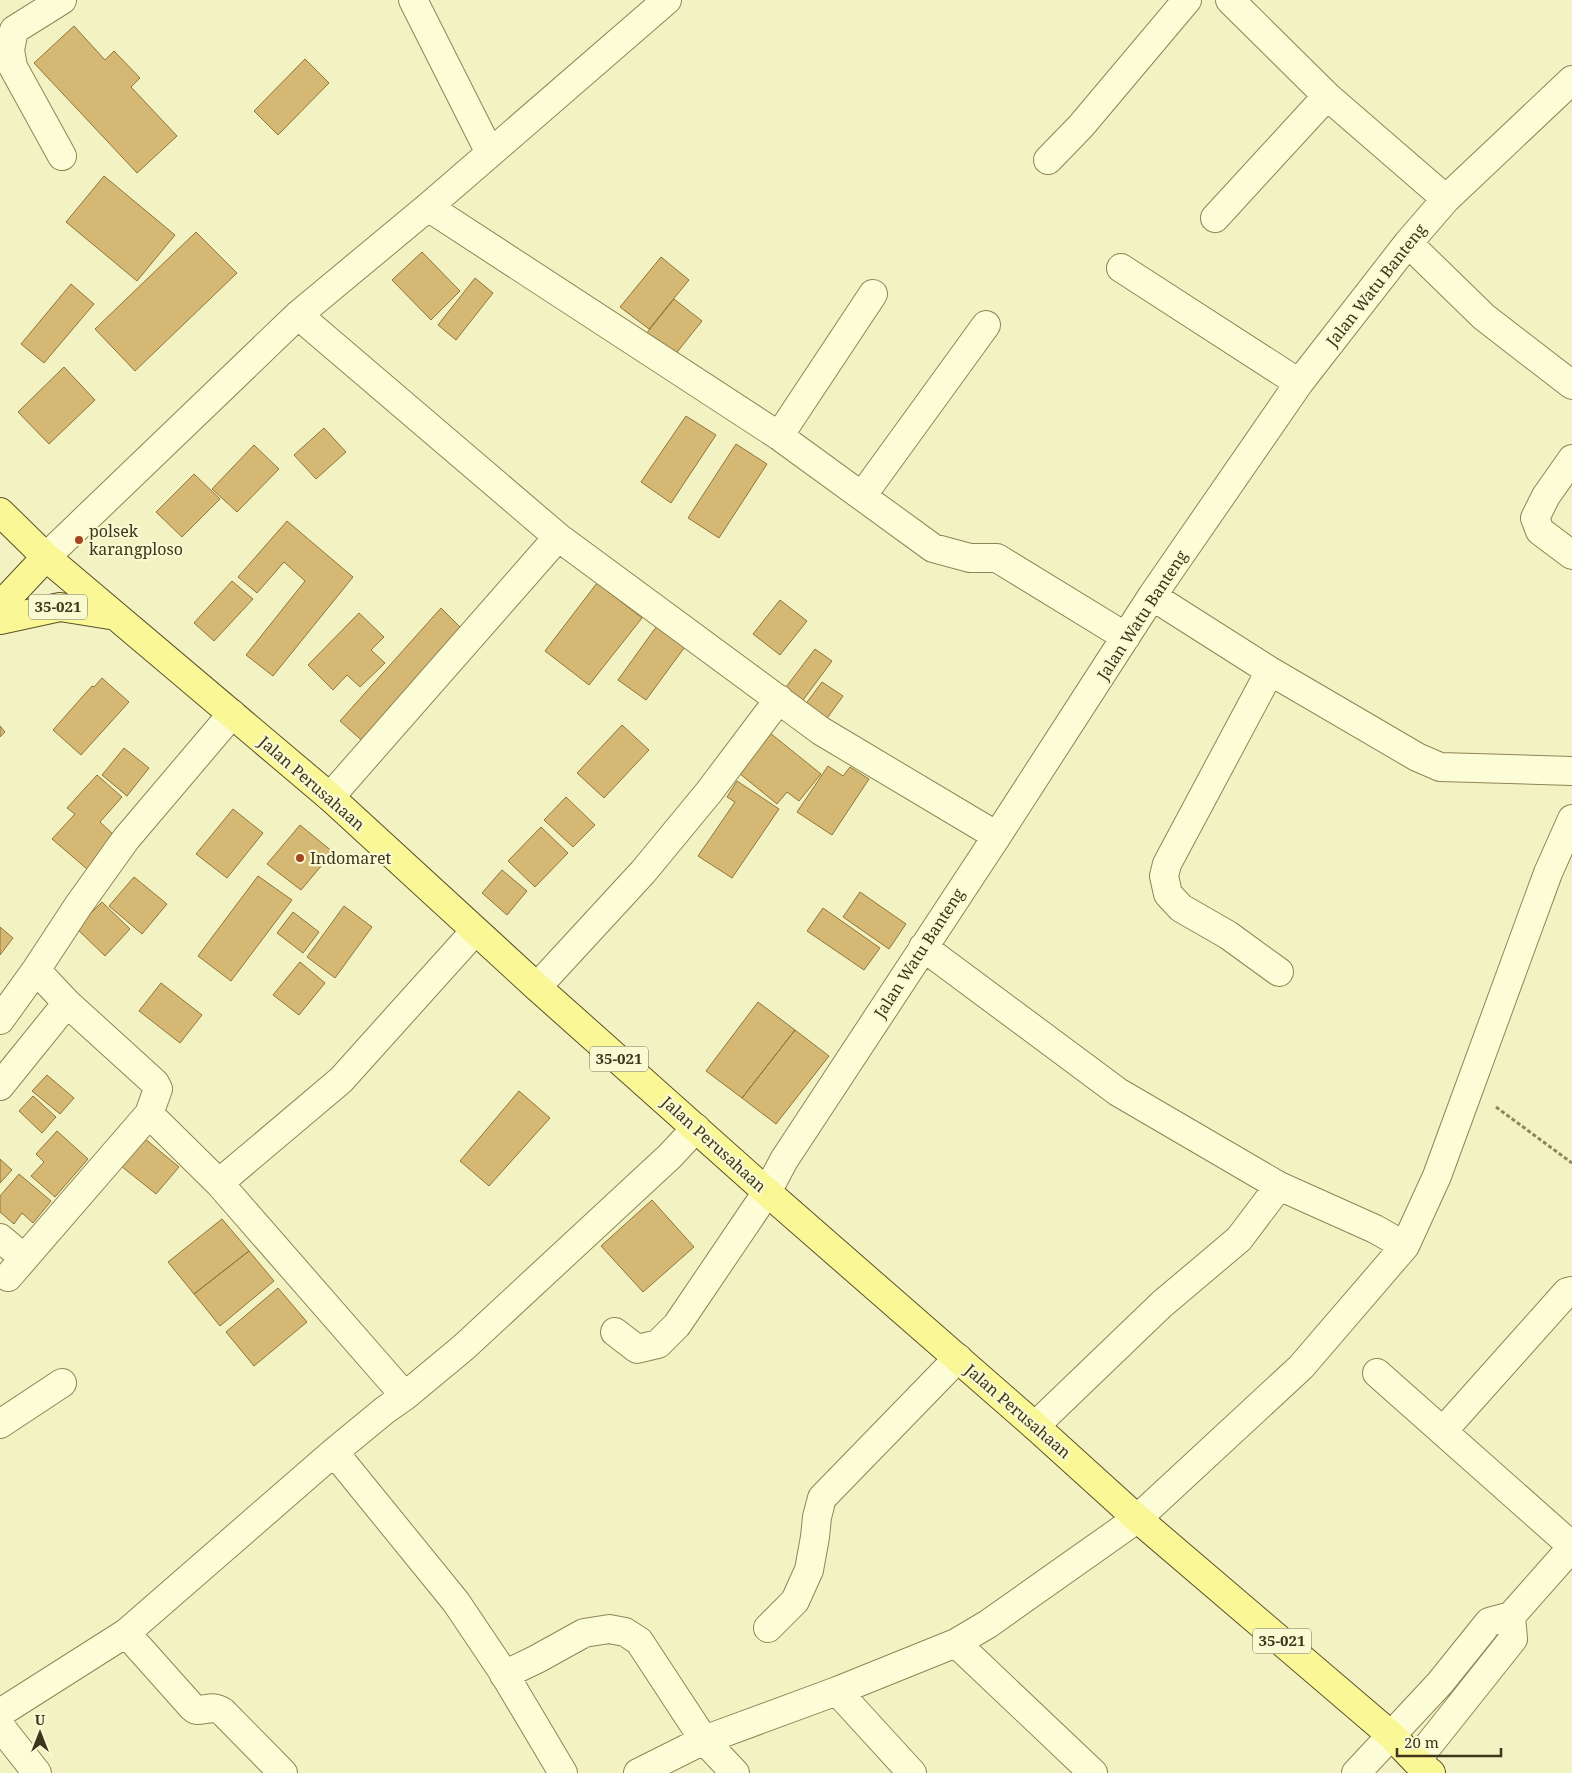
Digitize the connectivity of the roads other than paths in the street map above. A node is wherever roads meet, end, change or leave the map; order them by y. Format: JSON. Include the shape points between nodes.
{"nodes":[{"id":1,"x":62,"y":0,"type":"edge"},
{"id":2,"x":414,"y":0,"type":"edge"},
{"id":3,"x":666,"y":0,"type":"edge"},
{"id":4,"x":1186,"y":0,"type":"edge"},
{"id":5,"x":1230,"y":0,"type":"edge"},
{"id":6,"x":1572,"y":80,"type":"edge"},
{"id":7,"x":1327,"y":96,"type":"junction"},
{"id":8,"x":490,"y":153,"type":"junction"},
{"id":9,"x":62,"y":156,"type":"dead end"},
{"id":10,"x":1048,"y":160,"type":"dead end"},
{"id":11,"x":1446,"y":199,"type":"junction"},
{"id":12,"x":428,"y":207,"type":"junction"},
{"id":13,"x":1215,"y":218,"type":"dead end"},
{"id":14,"x":1408,"y":243,"type":"junction"},
{"id":15,"x":1121,"y":268,"type":"dead end"},
{"id":16,"x":873,"y":294,"type":"dead end"},
{"id":17,"x":298,"y":315,"type":"junction"},
{"id":18,"x":986,"y":325,"type":"dead end"},
{"id":19,"x":1299,"y":383,"type":"junction"},
{"id":20,"x":1572,"y":384,"type":"edge"},
{"id":21,"x":779,"y":436,"type":"junction"},
{"id":22,"x":1572,"y":459,"type":"edge"},
{"id":23,"x":862,"y":496,"type":"junction"},
{"id":24,"x":0,"y":512,"type":"edge"},
{"id":25,"x":558,"y":537,"type":"junction"},
{"id":26,"x":1572,"y":555,"type":"edge"},
{"id":27,"x":46,"y":557,"type":"junction"},
{"id":28,"x":1152,"y":596,"type":"junction"},
{"id":29,"x":0,"y":606,"type":"edge"},
{"id":30,"x":117,"y":617,"type":"junction"},
{"id":31,"x":0,"y":620,"type":"edge"},
{"id":32,"x":1126,"y":637,"type":"junction"},
{"id":33,"x":1270,"y":671,"type":"junction"},
{"id":34,"x":779,"y":699,"type":"junction"},
{"id":35,"x":232,"y":714,"type":"junction"},
{"id":36,"x":1572,"y":771,"type":"edge"},
{"id":37,"x":330,"y":797,"type":"junction"},
{"id":38,"x":1572,"y":819,"type":"edge"},
{"id":39,"x":997,"y":836,"type":"junction"},
{"id":40,"x":475,"y":931,"type":"junction"},
{"id":41,"x":923,"y":947,"type":"junction"},
{"id":42,"x":36,"y":970,"type":"junction"},
{"id":43,"x":1279,"y":972,"type":"dead end"},
{"id":44,"x":537,"y":987,"type":"junction"},
{"id":45,"x":67,"y":1003,"type":"junction"},
{"id":46,"x":0,"y":1020,"type":"edge"},
{"id":47,"x":0,"y":1086,"type":"edge"},
{"id":48,"x":149,"y":1114,"type":"junction"},
{"id":49,"x":696,"y":1128,"type":"junction"},
{"id":50,"x":219,"y":1183,"type":"junction"},
{"id":51,"x":1279,"y":1186,"type":"junction"},
{"id":52,"x":767,"y":1192,"type":"junction"},
{"id":53,"x":0,"y":1238,"type":"edge"},
{"id":54,"x":1392,"y":1238,"type":"junction"},
{"id":55,"x":1572,"y":1291,"type":"edge"},
{"id":56,"x":615,"y":1332,"type":"dead end"},
{"id":57,"x":958,"y":1358,"type":"junction"},
{"id":58,"x":1377,"y":1373,"type":"dead end"},
{"id":59,"x":62,"y":1383,"type":"dead end"},
{"id":60,"x":405,"y":1396,"type":"junction"},
{"id":61,"x":0,"y":1424,"type":"edge"},
{"id":62,"x":1035,"y":1426,"type":"junction"},
{"id":63,"x":1443,"y":1431,"type":"junction"},
{"id":64,"x":334,"y":1452,"type":"junction"},
{"id":65,"x":1130,"y":1511,"type":"junction"},
{"id":66,"x":1572,"y":1547,"type":"edge"},
{"id":67,"x":1512,"y":1616,"type":"junction"},
{"id":68,"x":768,"y":1628,"type":"dead end"},
{"id":69,"x":126,"y":1633,"type":"junction"},
{"id":70,"x":956,"y":1643,"type":"junction"},
{"id":71,"x":504,"y":1675,"type":"junction"},
{"id":72,"x":837,"y":1691,"type":"junction"},
{"id":73,"x":0,"y":1713,"type":"edge"},
{"id":74,"x":0,"y":1726,"type":"edge"},
{"id":75,"x":1392,"y":1736,"type":"junction"},
{"id":76,"x":704,"y":1740,"type":"junction"},
{"id":77,"x":1424,"y":1767,"type":"edge"},
{"id":78,"x":37,"y":1773,"type":"edge"},
{"id":79,"x":283,"y":1773,"type":"edge"},
{"id":80,"x":563,"y":1773,"type":"edge"},
{"id":81,"x":638,"y":1773,"type":"edge"},
{"id":82,"x":735,"y":1773,"type":"edge"},
{"id":83,"x":912,"y":1773,"type":"edge"},
{"id":84,"x":1093,"y":1773,"type":"edge"},
{"id":85,"x":1356,"y":1773,"type":"edge"}],
"edges":[{"from":1,"to":9,"type":"street","via":[[14,30],[10,50],[13,67]]},
{"from":2,"to":8,"type":"street"},
{"from":3,"to":8,"type":"street"},
{"from":4,"to":10,"type":"street"},
{"from":5,"to":7,"type":"street"},
{"from":6,"to":11,"type":"street","name":"Jalan Watu Banteng"},
{"from":7,"to":11,"type":"street"},
{"from":7,"to":13,"type":"street"},
{"from":8,"to":12,"type":"street"},
{"from":11,"to":14,"type":"street","name":"Jalan Watu Banteng"},
{"from":12,"to":17,"type":"street"},
{"from":12,"to":21,"type":"street"},
{"from":14,"to":19,"type":"street","name":"Jalan Watu Banteng"},
{"from":14,"to":20,"type":"street","via":[[1484,317]]},
{"from":15,"to":19,"type":"street"},
{"from":16,"to":21,"type":"street"},
{"from":17,"to":25,"type":"street"},
{"from":17,"to":27,"type":"street"},
{"from":18,"to":23,"type":"street"},
{"from":19,"to":28,"type":"street","name":"Jalan Watu Banteng"},
{"from":21,"to":23,"type":"street"},
{"from":22,"to":26,"type":"street","via":[[1535,518],[1540,531]]},
{"from":23,"to":32,"type":"street","via":[[932,548],[970,558],[997,558]]},
{"from":24,"to":27,"type":"main road","name":"Jalan Perusahaan"},
{"from":25,"to":34,"type":"street"},
{"from":25,"to":37,"type":"street"},
{"from":27,"to":29,"type":"main road","number":"35-021"},
{"from":27,"to":30,"type":"main road","name":"Jalan Perusahaan","number":"35-021"},
{"from":28,"to":32,"type":"street","name":"Jalan Watu Banteng"},
{"from":28,"to":33,"type":"street"},
{"from":30,"to":31,"type":"main road","number":"35-021","via":[[60,607]]},
{"from":30,"to":35,"type":"main road","name":"Jalan Perusahaan","number":"35-021"},
{"from":32,"to":39,"type":"street","name":"Jalan Watu Banteng"},
{"from":33,"to":36,"type":"street","via":[[1417,757],[1440,767]]},
{"from":33,"to":43,"type":"street","via":[[1167,864],[1164,876],[1168,894],[1181,908],[1228,935]]},
{"from":34,"to":39,"type":"street","via":[[821,730]]},
{"from":34,"to":44,"type":"street","via":[[643,872]]},
{"from":35,"to":37,"type":"main road","name":"Jalan Perusahaan","number":"35-021"},
{"from":35,"to":42,"type":"street","via":[[126,839]]},
{"from":37,"to":40,"type":"main road","name":"Jalan Perusahaan","number":"35-021"},
{"from":38,"to":54,"type":"street","via":[[1548,873],[1437,1176]]},
{"from":39,"to":41,"type":"street","name":"Jalan Watu Banteng"},
{"from":40,"to":44,"type":"main road","name":"Jalan Perusahaan","number":"35-021"},
{"from":40,"to":50,"type":"street","via":[[341,1080]]},
{"from":41,"to":51,"type":"street","via":[[1118,1092]]},
{"from":41,"to":52,"type":"street","name":"Jalan Watu Banteng","via":[[784,1160]]},
{"from":42,"to":45,"type":"street"},
{"from":42,"to":46,"type":"street"},
{"from":44,"to":49,"type":"main road","name":"Jalan Perusahaan","number":"35-021"},
{"from":45,"to":47,"type":"street"},
{"from":45,"to":48,"type":"street","via":[[155,1083],[158,1089]]},
{"from":48,"to":50,"type":"street"},
{"from":48,"to":53,"type":"street","via":[[16,1267]]},
{"from":49,"to":52,"type":"main road","name":"Jalan Perusahaan","number":"35-021"},
{"from":49,"to":60,"type":"street","via":[[670,1156],[464,1347]]},
{"from":50,"to":60,"type":"street"},
{"from":51,"to":54,"type":"street"},
{"from":51,"to":62,"type":"street","via":[[1240,1239],[1162,1304]]},
{"from":52,"to":56,"type":"street","name":"Jalan Watu Banteng","via":[[677,1325],[658,1344],[637,1348]]},
{"from":52,"to":57,"type":"main road","name":"Jalan Perusahaan","number":"35-021"},
{"from":54,"to":65,"type":"street","via":[[1301,1367]]},
{"from":55,"to":63,"type":"street","via":[[1566,1292]]},
{"from":57,"to":62,"type":"main road","name":"Jalan Perusahaan","number":"35-021"},
{"from":57,"to":68,"type":"street","via":[[822,1498],[809,1570],[795,1601]]},
{"from":58,"to":63,"type":"street"},
{"from":59,"to":61,"type":"street"},
{"from":60,"to":64,"type":"street"},
{"from":62,"to":65,"type":"main road","name":"Jalan Perusahaan","number":"35-021"},
{"from":63,"to":66,"type":"street"},
{"from":64,"to":69,"type":"street"},
{"from":64,"to":71,"type":"street","via":[[456,1602]]},
{"from":65,"to":70,"type":"street","via":[[988,1624]]},
{"from":65,"to":75,"type":"main road","name":"Jalan Perusahaan","number":"35-021"},
{"from":66,"to":67,"type":"street"},
{"from":67,"to":75,"type":"street","via":[[1488,1622],[1440,1684]]},
{"from":67,"to":77,"type":"street","via":[[1513,1639]]},
{"from":69,"to":73,"type":"street"},
{"from":69,"to":79,"type":"street","via":[[192,1707],[196,1710],[218,1708]]},
{"from":70,"to":72,"type":"street"},
{"from":70,"to":84,"type":"street"},
{"from":71,"to":76,"type":"street","via":[[584,1633],[609,1629],[625,1632],[639,1641]]},
{"from":71,"to":80,"type":"street"},
{"from":72,"to":76,"type":"street"},
{"from":72,"to":83,"type":"street"},
{"from":74,"to":78,"type":"street"},
{"from":75,"to":77,"type":"main road","name":"Jalan Perusahaan","number":"35-021"},
{"from":75,"to":85,"type":"street"},
{"from":76,"to":81,"type":"street"},
{"from":76,"to":82,"type":"street"}]}
